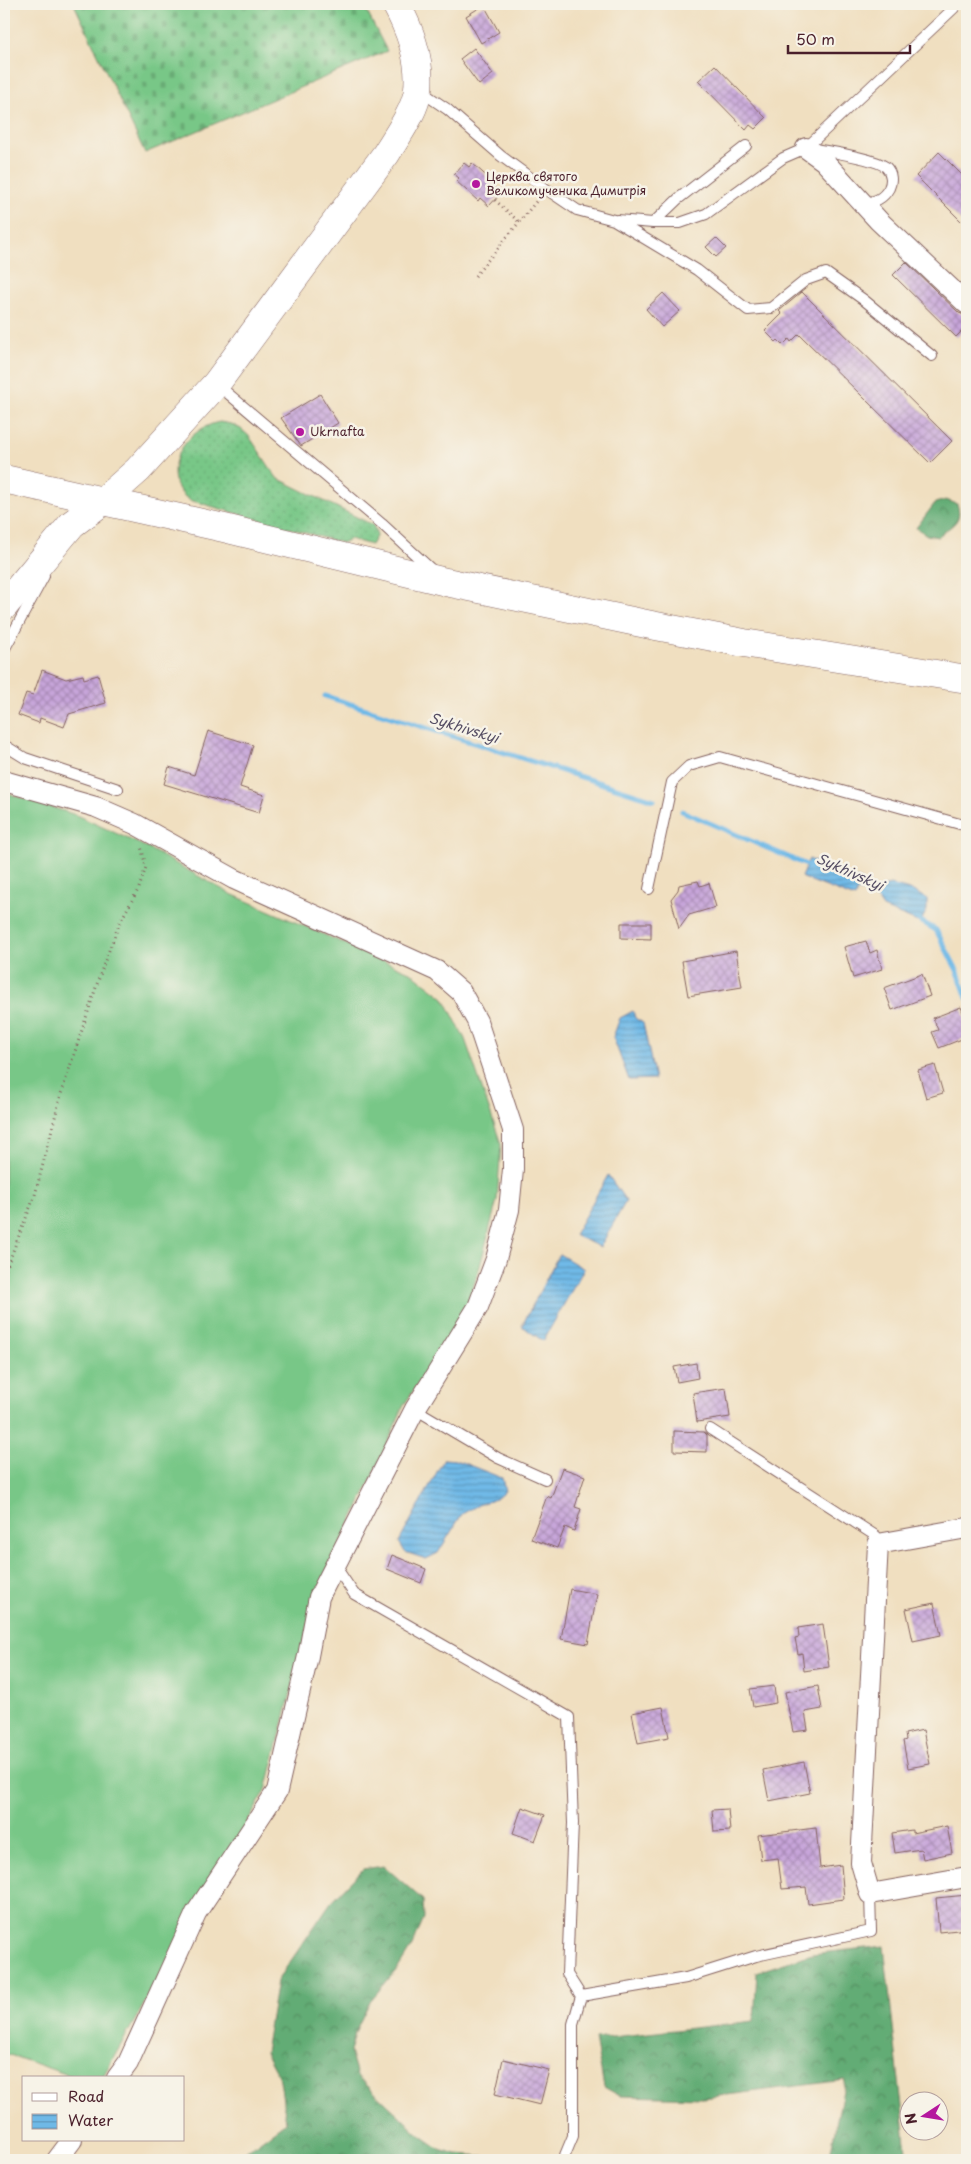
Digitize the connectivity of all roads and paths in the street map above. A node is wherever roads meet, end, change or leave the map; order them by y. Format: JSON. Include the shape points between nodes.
{"nodes":[{"id":1,"x":396,"y":4,"type":"edge"},
{"id":2,"x":954,"y":8,"type":"dead end"},
{"id":3,"x":418,"y":89,"type":"junction"},
{"id":4,"x":746,"y":146,"type":"dead end"},
{"id":5,"x":806,"y":148,"type":"junction"},
{"id":6,"x":546,"y":189,"type":"junction"},
{"id":7,"x":495,"y":200,"type":"dead end"},
{"id":8,"x":863,"y":204,"type":"junction"},
{"id":9,"x":614,"y":220,"type":"junction"},
{"id":10,"x":520,"y":222,"type":"junction"},
{"id":11,"x":653,"y":223,"type":"junction"},
{"id":12,"x":475,"y":276,"type":"dead end"},
{"id":13,"x":967,"y":304,"type":"edge"},
{"id":14,"x":932,"y":356,"type":"dead end"},
{"id":15,"x":216,"y":384,"type":"junction"},
{"id":16,"x":4,"y":479,"type":"edge"},
{"id":17,"x":104,"y":501,"type":"junction"},
{"id":18,"x":72,"y":524,"type":"junction"},
{"id":19,"x":446,"y":582,"type":"junction"},
{"id":20,"x":4,"y":606,"type":"edge"},
{"id":21,"x":4,"y":650,"type":"edge"},
{"id":22,"x":967,"y":679,"type":"edge"},
{"id":23,"x":4,"y":745,"type":"edge"},
{"id":24,"x":4,"y":781,"type":"edge"},
{"id":25,"x":118,"y":789,"type":"dead end"},
{"id":26,"x":135,"y":824,"type":"junction"},
{"id":27,"x":967,"y":826,"type":"edge"},
{"id":28,"x":649,"y":889,"type":"dead end"},
{"id":29,"x":4,"y":1274,"type":"edge"},
{"id":30,"x":414,"y":1409,"type":"junction"},
{"id":31,"x":710,"y":1429,"type":"dead end"},
{"id":32,"x":545,"y":1479,"type":"dead end"},
{"id":33,"x":967,"y":1528,"type":"edge"},
{"id":34,"x":878,"y":1544,"type":"junction"},
{"id":35,"x":336,"y":1567,"type":"junction"},
{"id":36,"x":967,"y":1877,"type":"edge"},
{"id":37,"x":870,"y":1894,"type":"junction"},
{"id":38,"x":581,"y":1996,"type":"junction"},
{"id":39,"x":118,"y":2076,"type":"edge"},
{"id":40,"x":70,"y":2142,"type":"edge"},
{"id":41,"x":57,"y":2160,"type":"edge"},
{"id":42,"x":563,"y":2160,"type":"edge"}],
"edges":[{"from":1,"to":3,"type":"main road","via":[[408,26]]},
{"from":2,"to":5,"type":"lane"},
{"from":3,"to":6,"type":"lane"},
{"from":3,"to":15,"type":"main road","via":[[408,118],[386,154]]},
{"from":4,"to":11,"type":"lane","via":[[678,199]]},
{"from":5,"to":8,"type":"street","via":[[824,161]]},
{"from":5,"to":8,"type":"lane","via":[[838,153],[887,168],[892,183],[886,193]]},
{"from":5,"to":11,"type":"lane","via":[[784,158],[706,214],[680,222]]},
{"from":6,"to":9,"type":"lane","via":[[577,210]]},
{"from":6,"to":10,"type":"path"},
{"from":7,"to":10,"type":"path"},
{"from":8,"to":13,"type":"street"},
{"from":9,"to":11,"type":"lane"},
{"from":9,"to":14,"type":"lane","via":[[697,270],[748,310],[771,308],[806,280],[826,274],[864,300]]},
{"from":10,"to":12,"type":"path"},
{"from":15,"to":17,"type":"main road","via":[[138,470]]},
{"from":15,"to":19,"type":"lane"},
{"from":16,"to":17,"type":"main road"},
{"from":17,"to":18,"type":"main road"},
{"from":17,"to":19,"type":"main road"},
{"from":18,"to":20,"type":"main road"},
{"from":18,"to":21,"type":"lane"},
{"from":19,"to":22,"type":"main road","via":[[744,643]]},
{"from":23,"to":25,"type":"lane","via":[[25,758]]},
{"from":24,"to":26,"type":"street","via":[[96,807]]},
{"from":26,"to":29,"type":"path","via":[[146,867],[103,966],[61,1094],[35,1195]]},
{"from":26,"to":30,"type":"street","via":[[234,879],[437,971],[461,992],[477,1021],[513,1130],[508,1210],[496,1259],[478,1307]]},
{"from":27,"to":28,"type":"lane","via":[[720,758],[689,766],[672,782]]},
{"from":30,"to":32,"type":"lane","via":[[498,1458]]},
{"from":30,"to":35,"type":"street"},
{"from":31,"to":34,"type":"lane","via":[[876,1536]]},
{"from":33,"to":34,"type":"street"},
{"from":34,"to":37,"type":"street","via":[[861,1863]]},
{"from":35,"to":38,"type":"lane","via":[[354,1594],[569,1717],[572,1823],[567,1974]]},
{"from":35,"to":39,"type":"street","via":[[319,1597],[278,1791],[196,1913],[128,2063]]},
{"from":36,"to":37,"type":"street"},
{"from":37,"to":38,"type":"lane","via":[[871,1931],[756,1956],[686,1978]]},
{"from":38,"to":42,"type":"lane","via":[[573,2024],[573,2136]]},
{"from":40,"to":41,"type":"street"}]}
